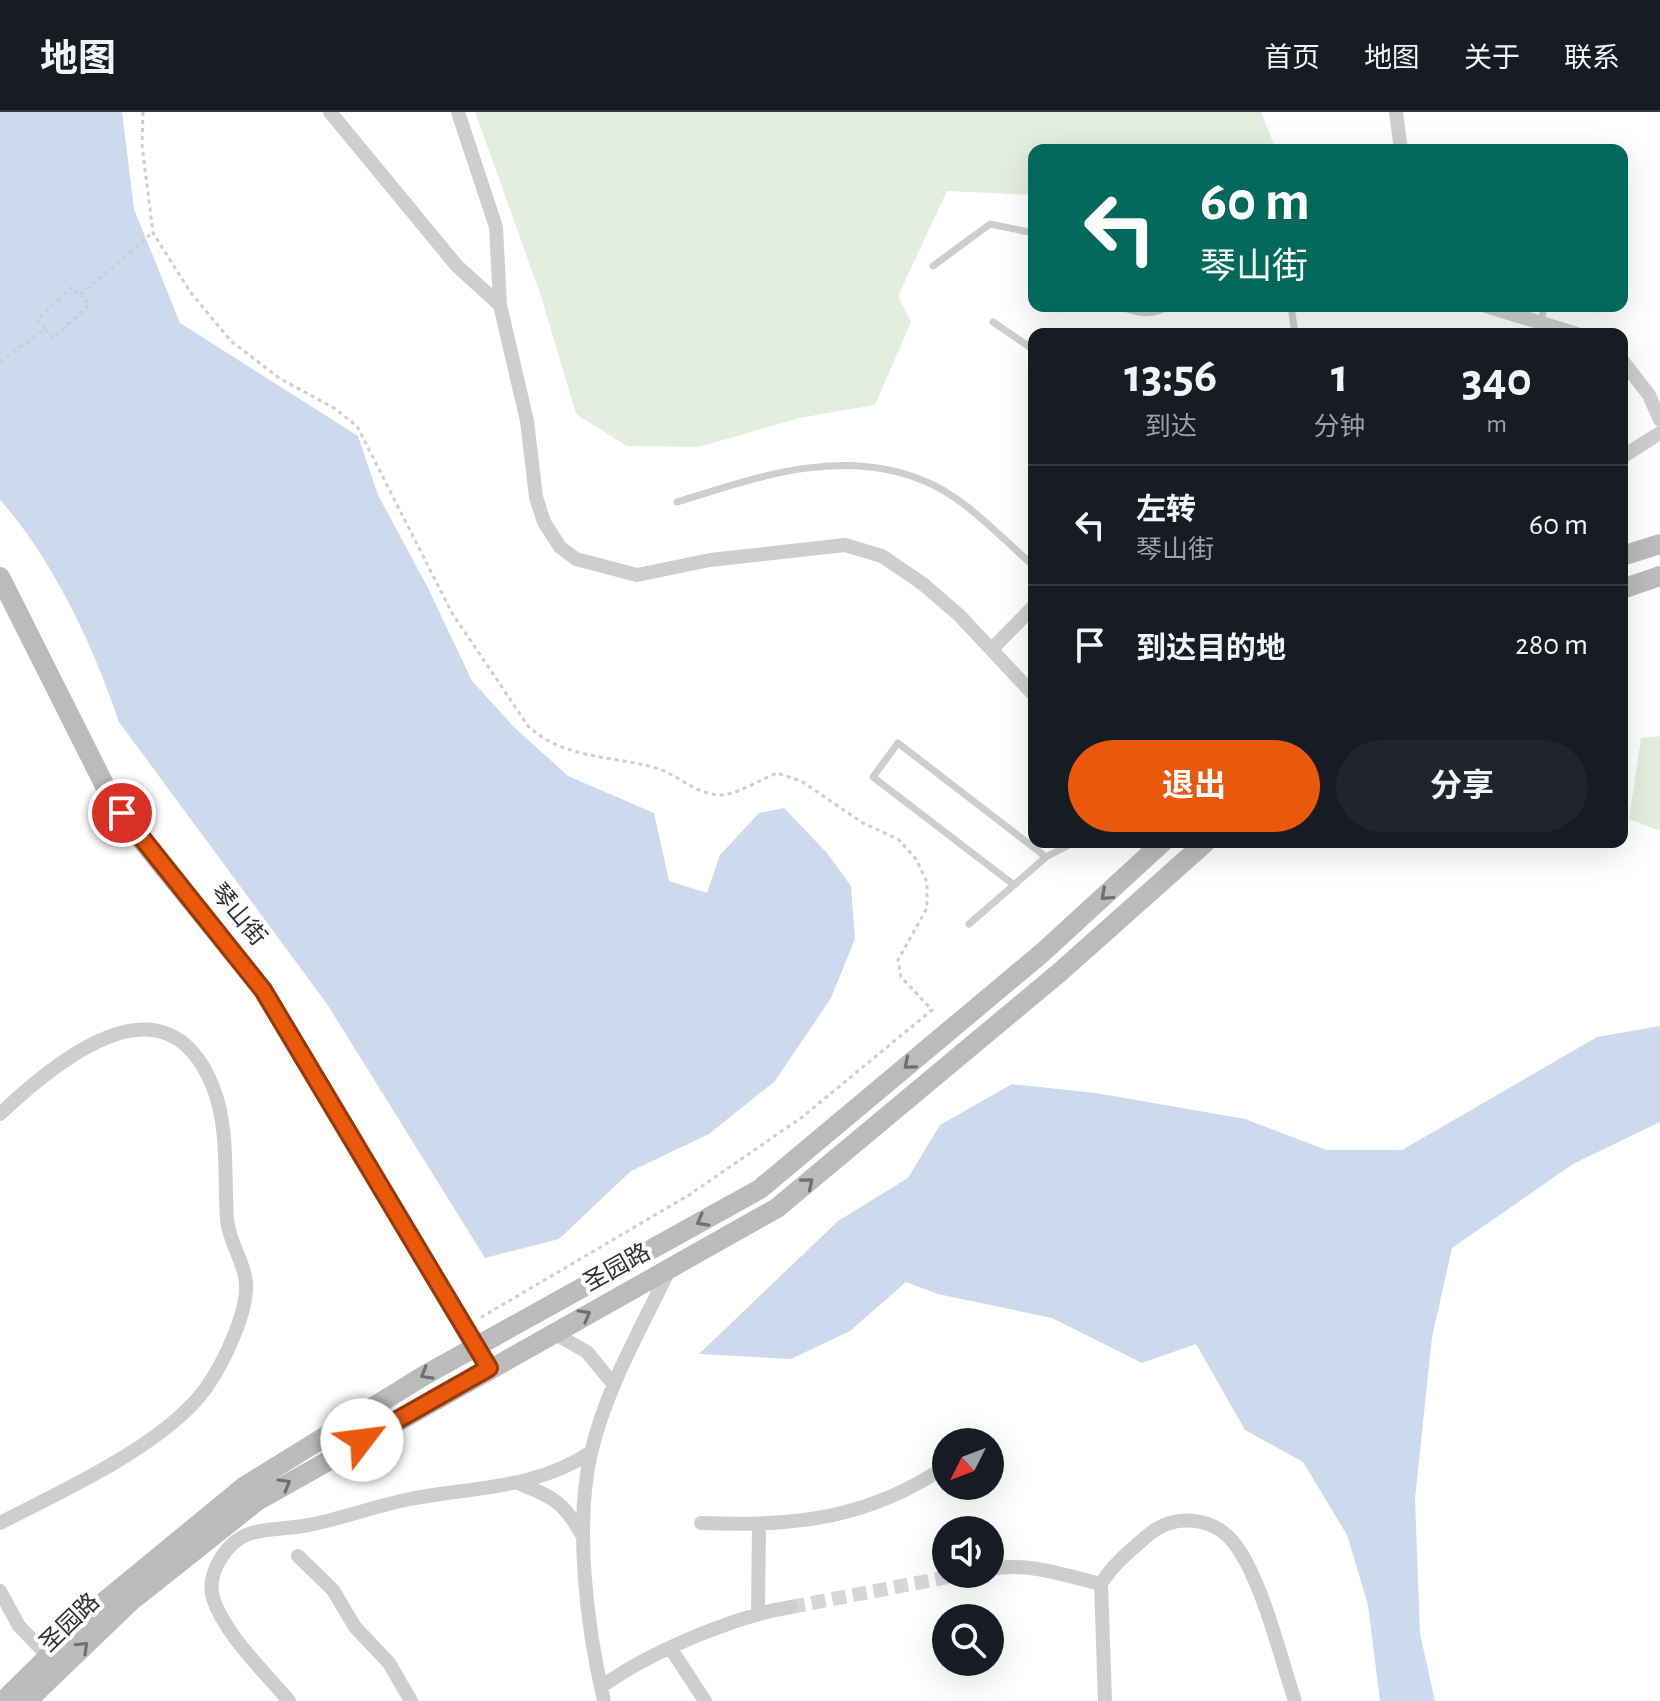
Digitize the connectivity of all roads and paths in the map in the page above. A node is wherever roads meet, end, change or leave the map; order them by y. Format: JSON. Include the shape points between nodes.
{"nodes":[{"id":1,"x":143,"y":112,"type":"edge"},
{"id":2,"x":330,"y":112,"type":"edge"},
{"id":3,"x":458,"y":112,"type":"edge"},
{"id":4,"x":1396,"y":112,"type":"edge"},
{"id":5,"x":1400,"y":144,"type":"edge"},
{"id":6,"x":1028,"y":232,"type":"edge"},
{"id":7,"x":153,"y":233,"type":"junction"},
{"id":8,"x":933,"y":266,"type":"dead end"},
{"id":9,"x":80,"y":295,"type":"junction"},
{"id":10,"x":500,"y":305,"type":"junction"},
{"id":11,"x":1137,"y":312,"type":"edge"},
{"id":12,"x":1159,"y":312,"type":"edge"},
{"id":13,"x":1505,"y":312,"type":"edge"},
{"id":14,"x":1543,"y":312,"type":"edge"},
{"id":15,"x":993,"y":322,"type":"dead end"},
{"id":16,"x":1541,"y":323,"type":"junction"},
{"id":17,"x":1557,"y":328,"type":"edge"},
{"id":18,"x":45,"y":329,"type":"junction"},
{"id":19,"x":1028,"y":346,"type":"edge"},
{"id":20,"x":0,"y":362,"type":"edge"},
{"id":21,"x":1628,"y":368,"type":"edge"},
{"id":22,"x":1660,"y":420,"type":"edge"},
{"id":23,"x":1660,"y":433,"type":"edge"},
{"id":24,"x":1628,"y":453,"type":"edge"},
{"id":25,"x":677,"y":502,"type":"dead end"},
{"id":26,"x":1660,"y":544,"type":"edge"},
{"id":27,"x":1628,"y":554,"type":"edge"},
{"id":28,"x":1028,"y":561,"type":"edge"},
{"id":29,"x":1660,"y":576,"type":"edge"},
{"id":30,"x":0,"y":577,"type":"edge"},
{"id":31,"x":1628,"y":587,"type":"edge"},
{"id":32,"x":1028,"y":612,"type":"edge"},
{"id":33,"x":992,"y":649,"type":"junction"},
{"id":34,"x":1028,"y":688,"type":"edge"},
{"id":35,"x":1028,"y":843,"type":"edge"},
{"id":36,"x":1034,"y":848,"type":"edge"},
{"id":37,"x":1063,"y":848,"type":"edge"},
{"id":38,"x":1155,"y":848,"type":"edge"},
{"id":39,"x":1163,"y":848,"type":"edge"},
{"id":40,"x":1199,"y":848,"type":"edge"},
{"id":41,"x":1046,"y":857,"type":"junction"},
{"id":42,"x":1176,"y":868,"type":"junction"},
{"id":43,"x":1014,"y":885,"type":"junction"},
{"id":44,"x":969,"y":924,"type":"dead end"},
{"id":45,"x":0,"y":1114,"type":"edge"},
{"id":46,"x":671,"y":1268,"type":"junction"},
{"id":47,"x":464,"y":1327,"type":"junction"},
{"id":48,"x":554,"y":1333,"type":"junction"},
{"id":49,"x":475,"y":1347,"type":"junction"},
{"id":50,"x":489,"y":1368,"type":"junction"},
{"id":51,"x":614,"y":1385,"type":"junction"},
{"id":52,"x":591,"y":1452,"type":"junction"},
{"id":53,"x":932,"y":1476,"type":"edge"},
{"id":54,"x":518,"y":1483,"type":"junction"},
{"id":55,"x":0,"y":1523,"type":"edge"},
{"id":56,"x":701,"y":1523,"type":"dead end"},
{"id":57,"x":759,"y":1526,"type":"junction"},
{"id":58,"x":584,"y":1539,"type":"junction"},
{"id":59,"x":298,"y":1556,"type":"dead end"},
{"id":60,"x":1004,"y":1567,"type":"edge"},
{"id":61,"x":1101,"y":1584,"type":"junction"},
{"id":62,"x":0,"y":1591,"type":"edge"},
{"id":63,"x":791,"y":1607,"type":"tunnel mouth"},
{"id":64,"x":758,"y":1612,"type":"junction"},
{"id":65,"x":671,"y":1649,"type":"junction"},
{"id":66,"x":49,"y":1657,"type":"junction"},
{"id":67,"x":603,"y":1694,"type":"edge"},
{"id":68,"x":3,"y":1701,"type":"edge"},
{"id":69,"x":27,"y":1701,"type":"edge"},
{"id":70,"x":289,"y":1701,"type":"edge"},
{"id":71,"x":411,"y":1701,"type":"edge"},
{"id":72,"x":705,"y":1701,"type":"edge"},
{"id":73,"x":1105,"y":1701,"type":"edge"},
{"id":74,"x":1295,"y":1701,"type":"edge"}],
"edges":[{"from":1,"to":7,"type":"path"},
{"from":2,"to":10,"type":"street","via":[[457,266]]},
{"from":3,"to":10,"type":"street","via":[[496,227]]},
{"from":4,"to":5,"type":"street"},
{"from":6,"to":8,"type":"lane","via":[[990,224]]},
{"from":7,"to":9,"type":"path"},
{"from":7,"to":47,"type":"path","via":[[231,341],[357,426],[452,613],[528,726],[545,742],[659,769],[694,790],[722,796],[777,773],[801,781],[863,823],[898,839],[927,882],[927,908],[898,960],[901,977],[932,1010],[801,1118],[702,1186]]},
{"from":9,"to":18,"type":"path","via":[[72,287],[37,319]]},
{"from":9,"to":18,"type":"path","via":[[89,305],[53,338]]},
{"from":10,"to":33,"type":"street","via":[[527,421],[536,497],[560,547],[576,559],[637,575],[710,560],[845,545],[882,556],[923,584]]},
{"from":11,"to":12,"type":"lane"},
{"from":13,"to":16,"type":"street"},
{"from":14,"to":16,"type":"lane"},
{"from":15,"to":19,"type":"lane"},
{"from":16,"to":17,"type":"street"},
{"from":18,"to":20,"type":"path"},
{"from":21,"to":22,"type":"street"},
{"from":23,"to":24,"type":"street"},
{"from":25,"to":28,"type":"lane","via":[[766,474],[814,466],[869,466],[923,480],[968,509]]},
{"from":26,"to":27,"type":"street"},
{"from":29,"to":31,"type":"street"},
{"from":30,"to":47,"type":"street","name":"琴山街","via":[[109,794],[263,990]]},
{"from":32,"to":33,"type":"street"},
{"from":33,"to":34,"type":"street"},
{"from":35,"to":43,"type":"lane","via":[[898,743],[873,777]]},
{"from":36,"to":41,"type":"lane"},
{"from":37,"to":41,"type":"lane"},
{"from":38,"to":49,"type":"street","name":"圣园路","one_way":true,"via":[[1042,953],[760,1189]]},
{"from":39,"to":42,"type":"street"},
{"from":40,"to":42,"type":"street","name":"圣园路"},
{"from":41,"to":43,"type":"lane"},
{"from":46,"to":42,"type":"street","name":"圣园路","one_way":true,"via":[[777,1208]]},
{"from":43,"to":44,"type":"lane"},
{"from":45,"to":55,"type":"street","via":[[58,1062],[108,1035],[134,1029],[177,1040],[192,1051],[214,1089],[227,1223],[246,1279],[236,1331],[191,1406],[132,1451]]},
{"from":48,"to":46,"type":"street","name":"圣园路","one_way":true},
{"from":46,"to":51,"type":"street"},
{"from":47,"to":49,"type":"street","name":"琴山街"},
{"from":48,"to":50,"type":"street","name":"圣园路"},
{"from":48,"to":51,"type":"street","via":[[587,1352]]},
{"from":49,"to":50,"type":"street","name":"琴山街"},
{"from":49,"to":66,"type":"street","name":"圣园路","one_way":true,"via":[[245,1486],[105,1601]]},
{"from":69,"to":50,"type":"street","name":"圣园路","one_way":true,"via":[[130,1602],[257,1501]]},
{"from":51,"to":52,"type":"street"},
{"from":52,"to":54,"type":"street","via":[[569,1467]]},
{"from":52,"to":58,"type":"street"},
{"from":53,"to":57,"type":"street","via":[[882,1503],[809,1521]]},
{"from":54,"to":58,"type":"street","via":[[568,1508]]},
{"from":54,"to":70,"type":"street","via":[[408,1499],[305,1526],[248,1534],[226,1550],[212,1576],[212,1596],[234,1633]]},
{"from":56,"to":57,"type":"street"},
{"from":57,"to":64,"type":"street"},
{"from":58,"to":67,"type":"street"},
{"from":59,"to":71,"type":"street","via":[[333,1590]]},
{"from":60,"to":61,"type":"street","via":[[1033,1567]]},
{"from":61,"to":73,"type":"street"},
{"from":61,"to":74,"type":"street","via":[[1158,1526],[1181,1519],[1219,1530],[1236,1544],[1248,1566]]},
{"from":62,"to":66,"type":"street","via":[[19,1626]]},
{"from":63,"to":64,"type":"street"},
{"from":64,"to":65,"type":"street"},
{"from":65,"to":67,"type":"street","via":[[623,1671]]},
{"from":65,"to":72,"type":"street"},
{"from":66,"to":68,"type":"street","name":"圣园路"}]}
